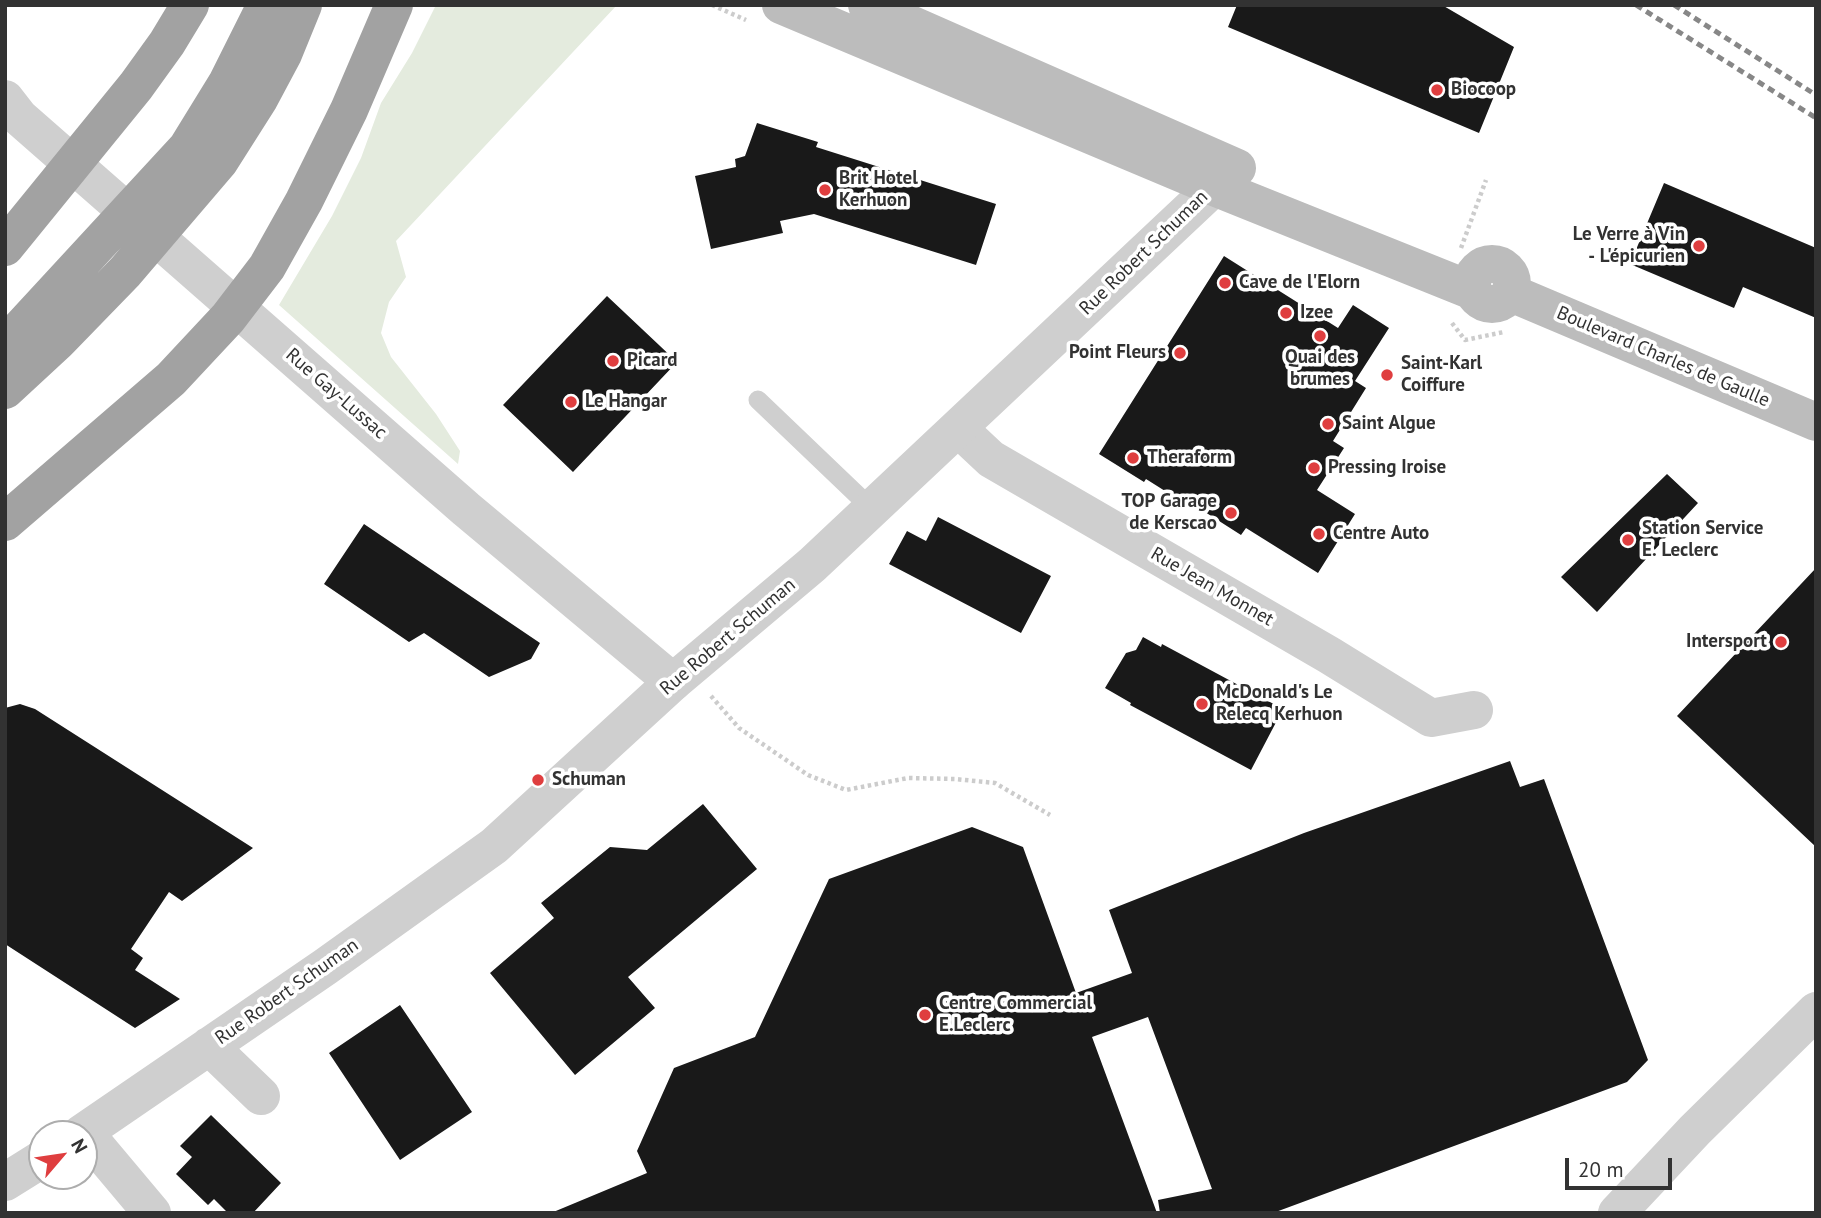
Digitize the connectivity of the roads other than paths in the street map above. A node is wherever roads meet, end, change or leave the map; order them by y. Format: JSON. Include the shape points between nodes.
{"nodes":[{"id":1,"x":190,"y":5,"type":"edge"},
{"id":2,"x":266,"y":5,"type":"edge"},
{"id":3,"x":303,"y":5,"type":"edge"},
{"id":4,"x":394,"y":5,"type":"edge"},
{"id":5,"x":781,"y":5,"type":"edge"},
{"id":6,"x":867,"y":5,"type":"edge"},
{"id":7,"x":12,"y":108,"type":"edge"},
{"id":8,"x":1207,"y":170,"type":"junction"},
{"id":9,"x":5,"y":247,"type":"edge"},
{"id":10,"x":5,"y":345,"type":"edge"},
{"id":11,"x":5,"y":390,"type":"edge"},
{"id":12,"x":758,"y":400,"type":"dead end"},
{"id":13,"x":1816,"y":422,"type":"edge"},
{"id":14,"x":959,"y":429,"type":"junction"},
{"id":15,"x":872,"y":509,"type":"junction"},
{"id":16,"x":5,"y":522,"type":"edge"},
{"id":17,"x":681,"y":675,"type":"junction"},
{"id":18,"x":1474,"y":710,"type":"dead end"},
{"id":19,"x":1816,"y":1012,"type":"edge"},
{"id":20,"x":209,"y":1046,"type":"junction"},
{"id":21,"x":261,"y":1096,"type":"dead end"},
{"id":22,"x":98,"y":1123,"type":"edge"},
{"id":23,"x":98,"y":1150,"type":"edge"},
{"id":24,"x":28,"y":1168,"type":"edge"},
{"id":25,"x":5,"y":1182,"type":"edge"},
{"id":26,"x":152,"y":1213,"type":"edge"},
{"id":27,"x":1617,"y":1213,"type":"edge"}],
"edges":[{"from":1,"to":9,"type":"highway","via":[[136,86]]},
{"from":2,"to":10,"type":"highway","via":[[227,83],[187,148]]},
{"from":3,"to":11,"type":"highway","via":[[271,77],[219,162],[125,272]]},
{"from":4,"to":16,"type":"highway","via":[[349,110],[267,267],[228,318],[171,379]]},
{"from":5,"to":8,"type":"main road"},
{"from":6,"to":8,"type":"main road"},
{"from":7,"to":17,"type":"street","name":"Rue Gay-Lussac","via":[[466,509]]},
{"from":8,"to":13,"type":"main road","name":"Boulevard Charles de Gaulle","via":[[1470,273],[1493,263],[1505,267],[1512,279],[1511,293]]},
{"from":8,"to":14,"type":"street","name":"Rue Robert Schuman"},
{"from":12,"to":15,"type":"lane"},
{"from":14,"to":15,"type":"street","name":"Rue Robert Schuman"},
{"from":14,"to":18,"type":"street","name":"Rue Jean Monnet","via":[[991,459],[1431,718]]},
{"from":15,"to":17,"type":"street","name":"Rue Robert Schuman"},
{"from":17,"to":20,"type":"street","name":"Rue Robert Schuman","via":[[494,846]]},
{"from":19,"to":27,"type":"street"},
{"from":20,"to":21,"type":"street","name":"Rue Robert Schuman"},
{"from":20,"to":22,"type":"street","name":"Rue Robert Schuman"},
{"from":23,"to":26,"type":"street","name":"Rue Robert Schuman"},
{"from":24,"to":25,"type":"street"}]}
